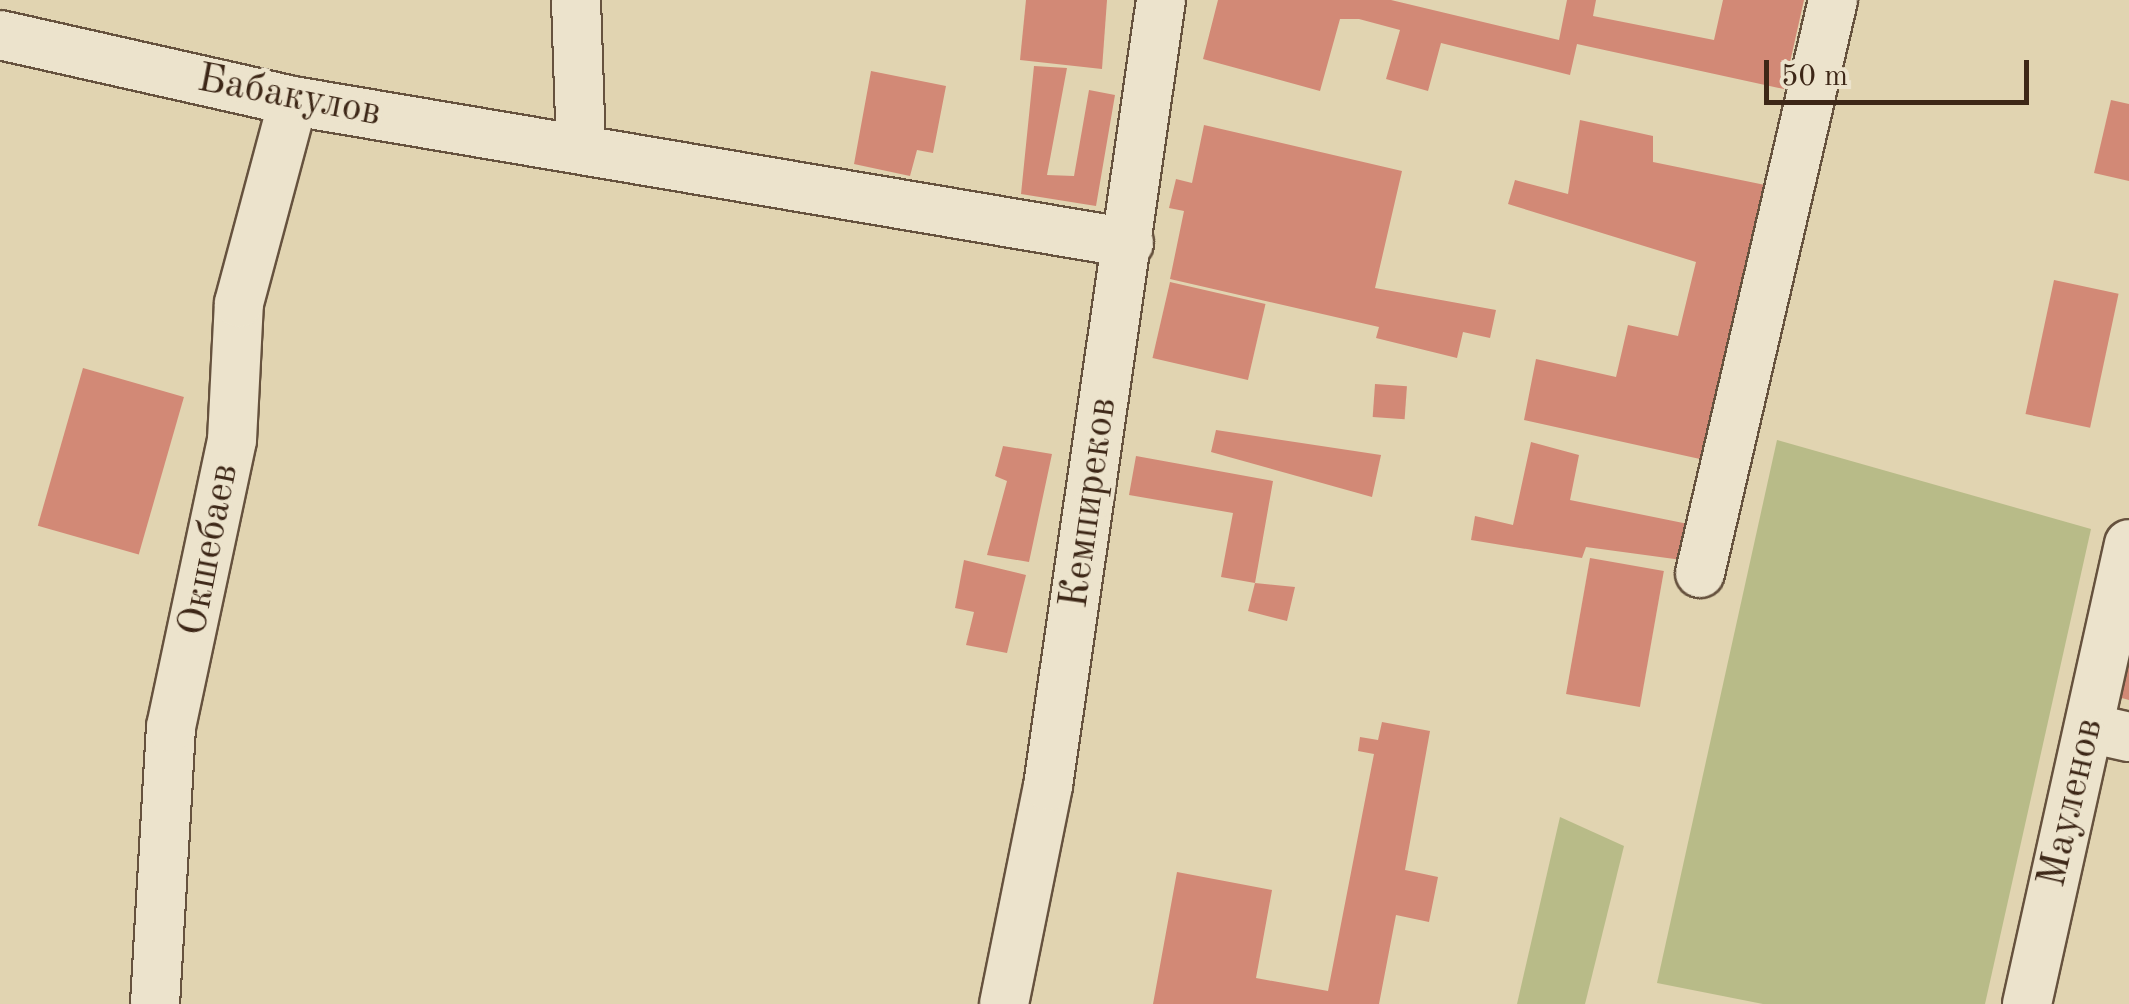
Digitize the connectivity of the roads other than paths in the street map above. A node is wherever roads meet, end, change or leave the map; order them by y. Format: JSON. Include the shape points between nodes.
{"nodes":[{"id":1,"x":576,"y":0,"type":"edge"},
{"id":2,"x":1161,"y":0,"type":"edge"},
{"id":3,"x":1833,"y":0,"type":"edge"},
{"id":4,"x":0,"y":35,"type":"edge"},
{"id":5,"x":293,"y":101,"type":"junction"},
{"id":6,"x":581,"y":148,"type":"junction"},
{"id":7,"x":1129,"y":242,"type":"junction"},
{"id":8,"x":2129,"y":544,"type":"edge"},
{"id":9,"x":1700,"y":573,"type":"dead end"},
{"id":10,"x":2109,"y":732,"type":"edge"},
{"id":11,"x":156,"y":1004,"type":"edge"},
{"id":12,"x":1004,"y":1004,"type":"edge"},
{"id":13,"x":2027,"y":1004,"type":"edge"}],
"edges":[{"from":1,"to":6,"type":"street"},
{"from":2,"to":7,"type":"street","name":"Кемпиреков"},
{"from":3,"to":9,"type":"street"},
{"from":4,"to":5,"type":"street","name":"Бабакулов"},
{"from":5,"to":6,"type":"street","name":"Бабакулов"},
{"from":5,"to":11,"type":"street","name":"Окшебаев","via":[[239,302],[232,440],[171,727]]},
{"from":6,"to":7,"type":"street","name":"Бабакулов"},
{"from":7,"to":12,"type":"street","name":"Кемпиреков","via":[[1048,786]]},
{"from":8,"to":10,"type":"street","name":"Мауленов"},
{"from":10,"to":13,"type":"street","name":"Мауленов"}]}
